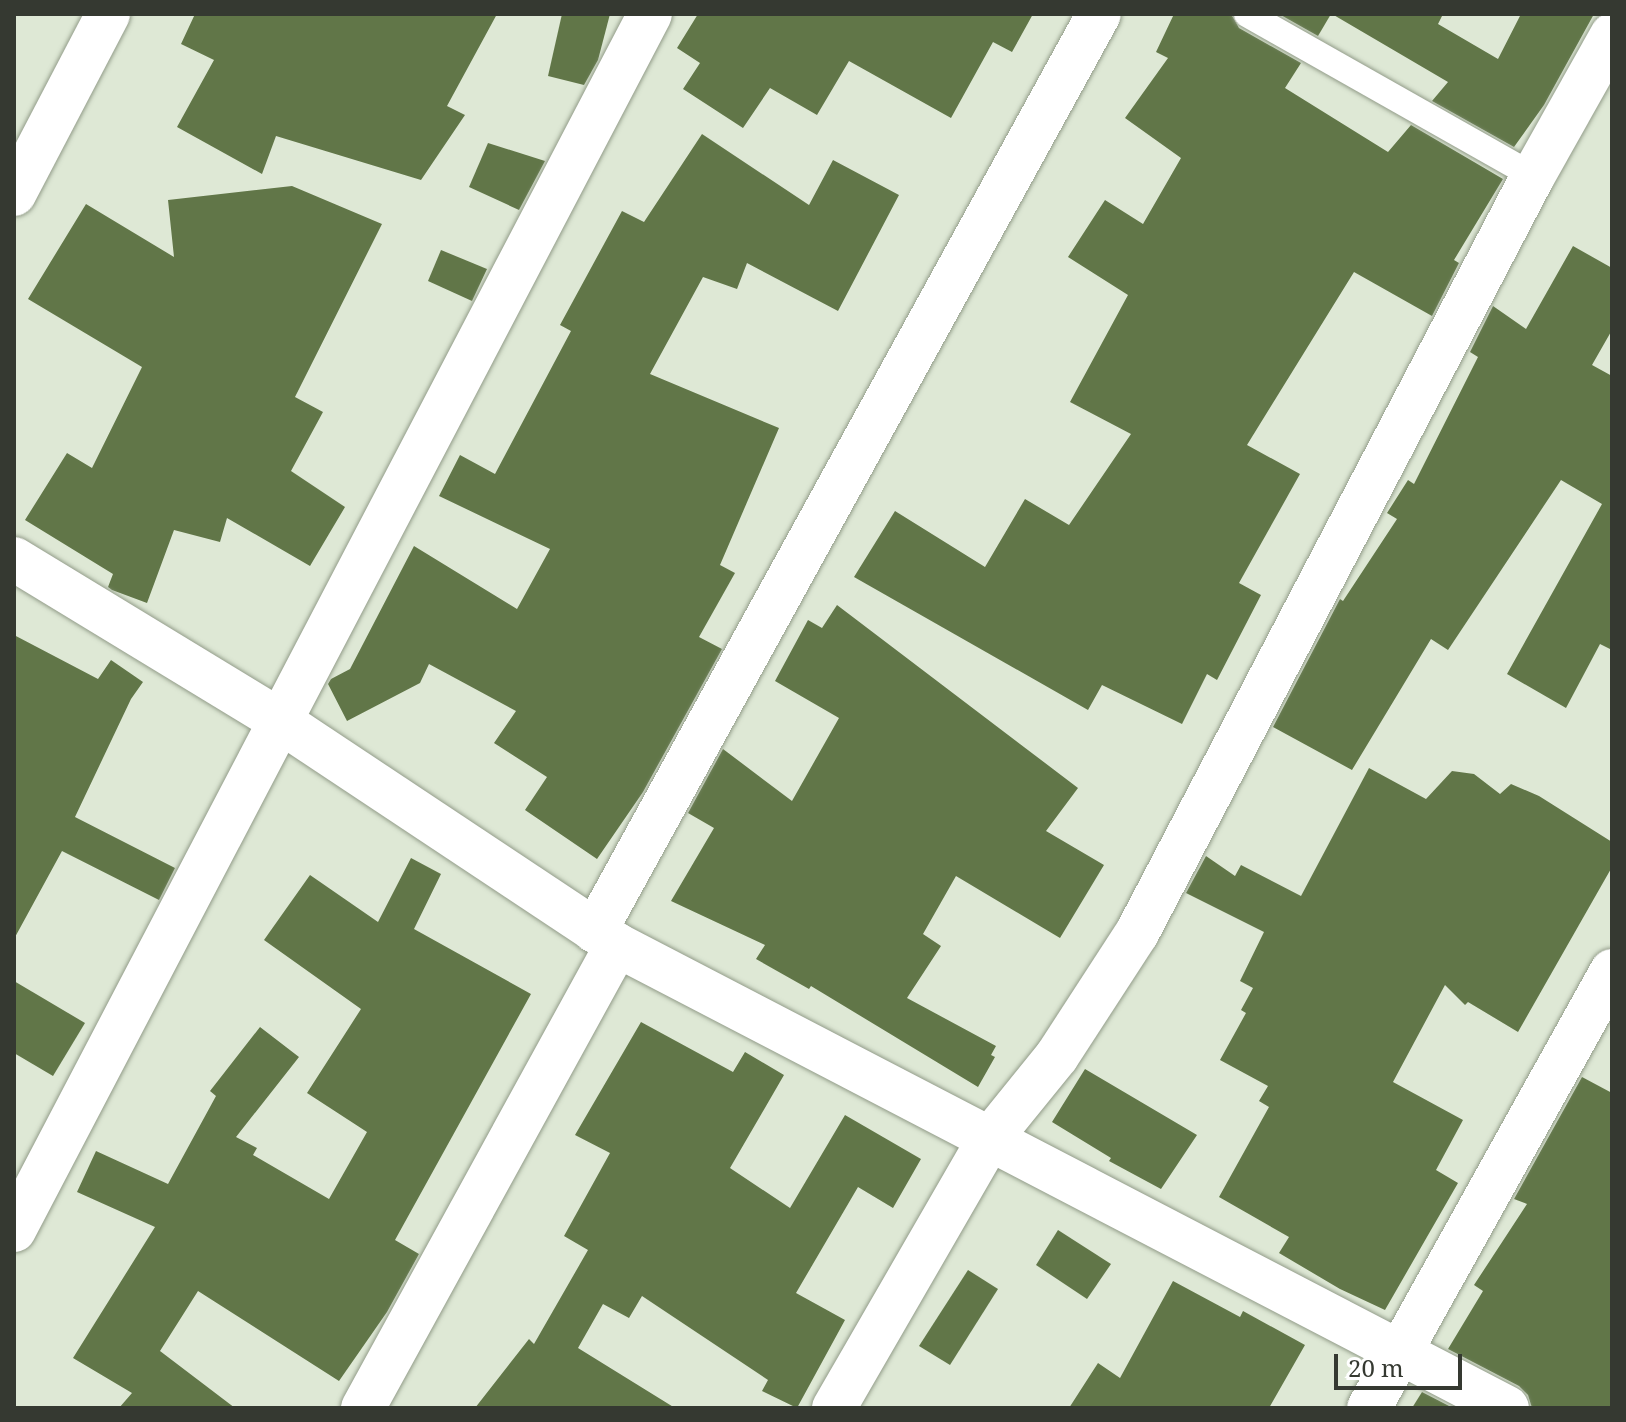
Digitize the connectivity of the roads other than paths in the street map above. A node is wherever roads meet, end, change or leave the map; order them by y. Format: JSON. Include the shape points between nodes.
{"nodes":[{"id":1,"x":108,"y":14,"type":"edge"},
{"id":2,"x":650,"y":14,"type":"edge"},
{"id":3,"x":1099,"y":14,"type":"edge"},
{"id":4,"x":1247,"y":14,"type":"edge"},
{"id":5,"x":1612,"y":35,"type":"edge"},
{"id":6,"x":1533,"y":176,"type":"junction"},
{"id":7,"x":14,"y":194,"type":"edge"},
{"id":8,"x":14,"y":559,"type":"edge"},
{"id":9,"x":280,"y":721,"type":"junction"},
{"id":10,"x":606,"y":938,"type":"junction"},
{"id":11,"x":1612,"y":971,"type":"edge"},
{"id":12,"x":989,"y":1140,"type":"junction"},
{"id":13,"x":14,"y":1230,"type":"edge"},
{"id":14,"x":1401,"y":1352,"type":"junction"},
{"id":15,"x":363,"y":1408,"type":"edge"},
{"id":16,"x":834,"y":1408,"type":"edge"},
{"id":17,"x":1369,"y":1408,"type":"edge"},
{"id":18,"x":1507,"y":1408,"type":"edge"}],
"edges":[{"from":1,"to":7,"type":"street"},
{"from":2,"to":9,"type":"street"},
{"from":3,"to":10,"type":"street"},
{"from":4,"to":6,"type":"lane"},
{"from":5,"to":6,"type":"street"},
{"from":6,"to":12,"type":"street","via":[[1137,933],[1057,1056]]},
{"from":8,"to":9,"type":"street"},
{"from":9,"to":10,"type":"street"},
{"from":9,"to":13,"type":"street"},
{"from":10,"to":12,"type":"street"},
{"from":10,"to":15,"type":"street"},
{"from":11,"to":14,"type":"street"},
{"from":12,"to":14,"type":"street"},
{"from":12,"to":16,"type":"street"},
{"from":14,"to":17,"type":"street"},
{"from":14,"to":18,"type":"street"}]}
